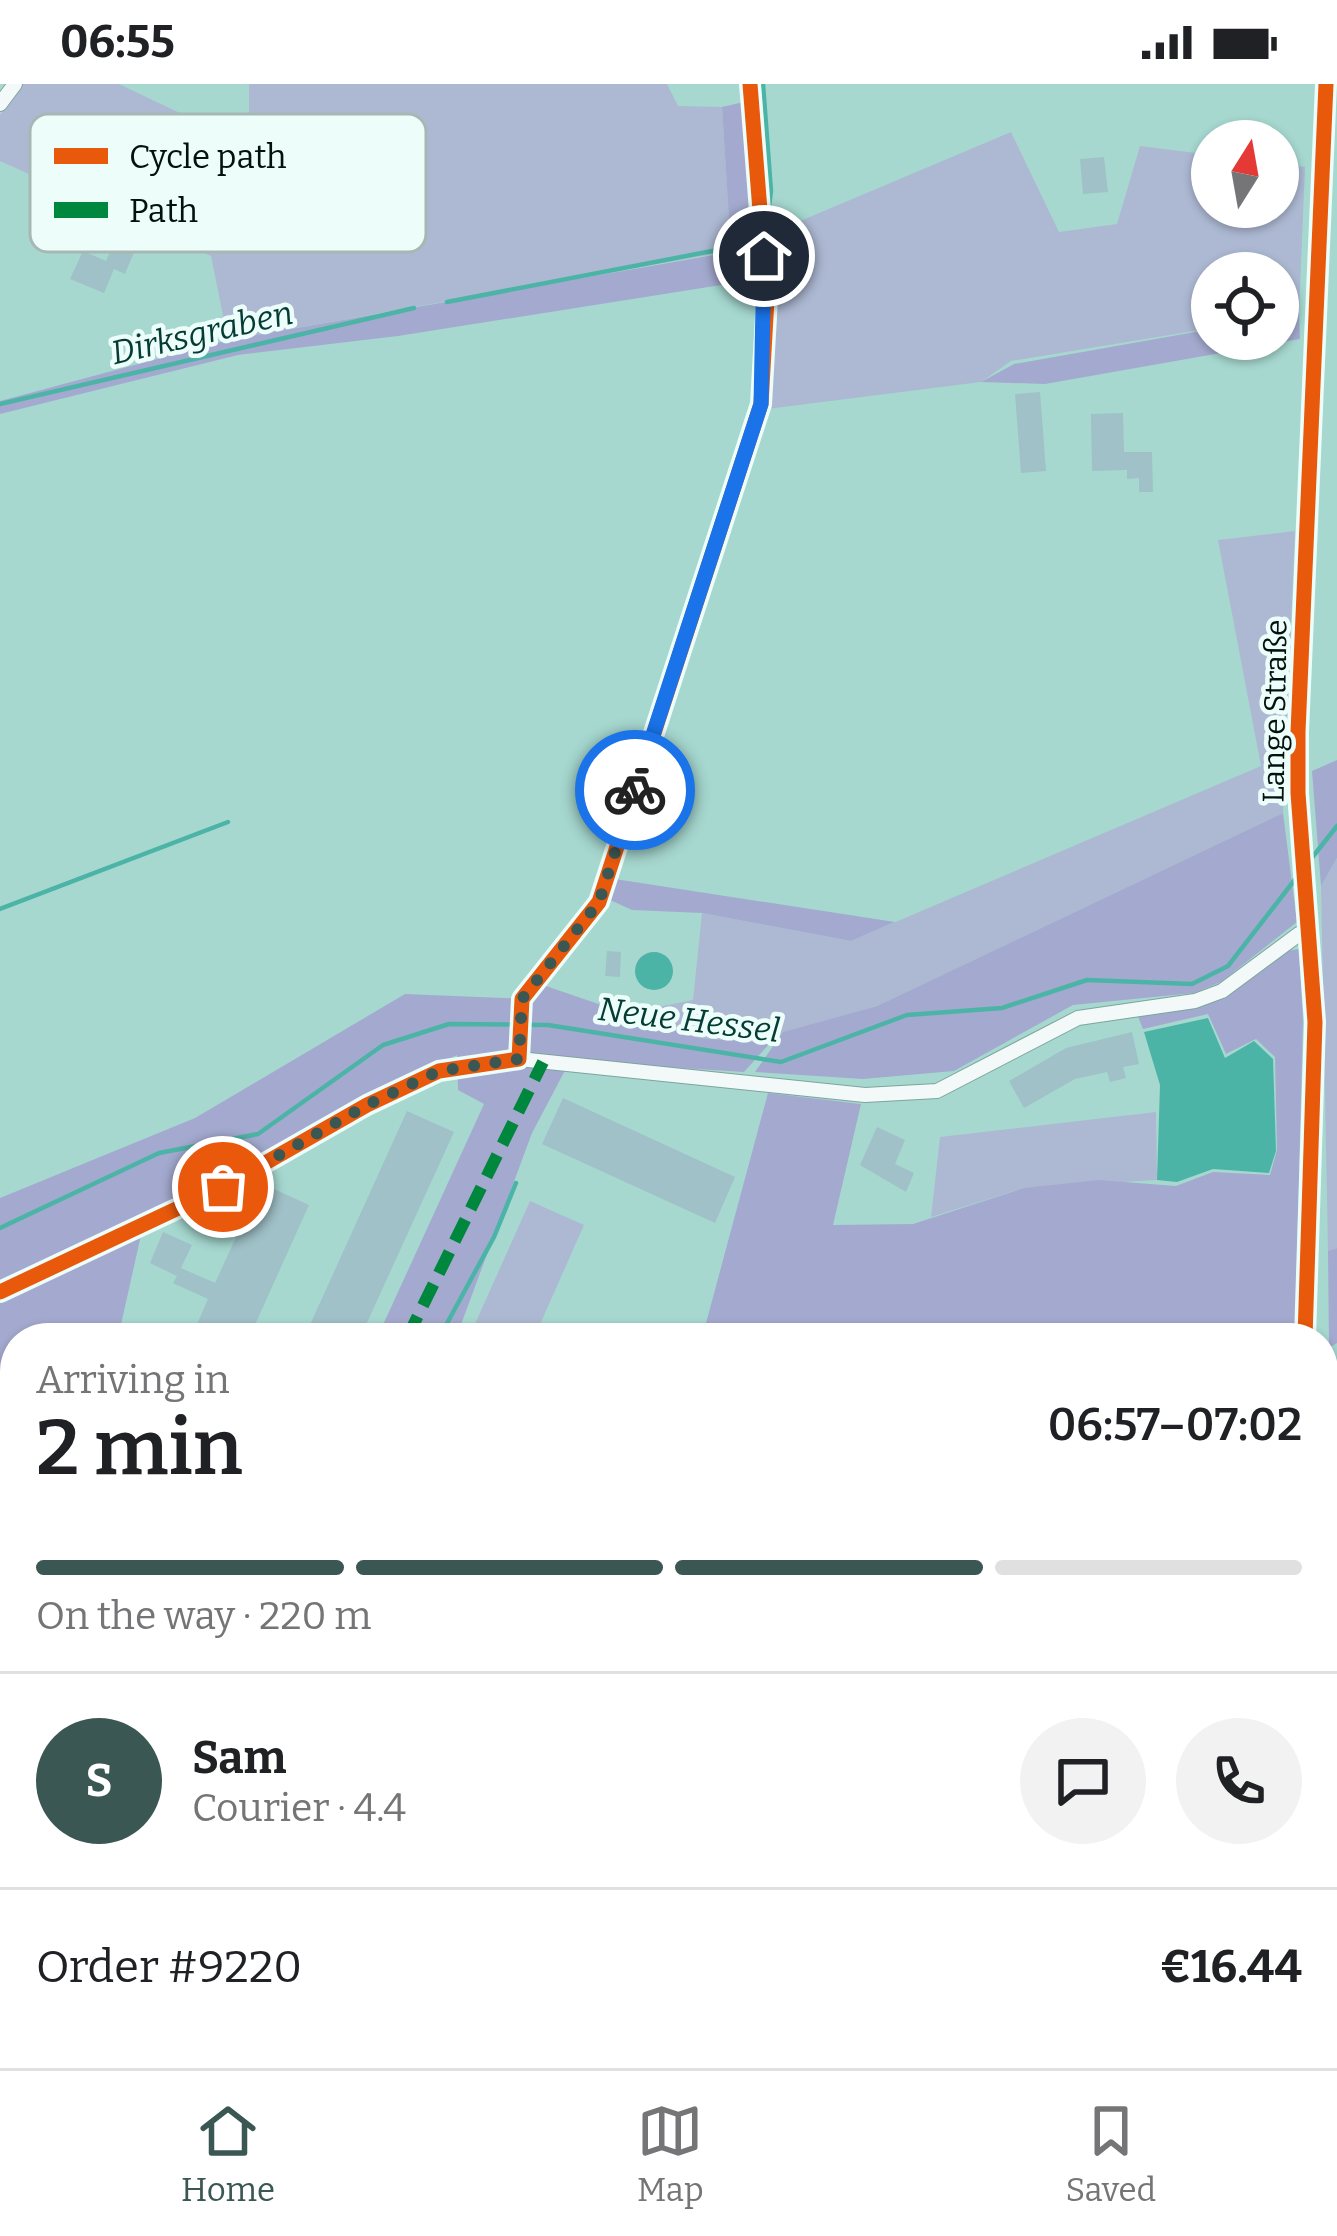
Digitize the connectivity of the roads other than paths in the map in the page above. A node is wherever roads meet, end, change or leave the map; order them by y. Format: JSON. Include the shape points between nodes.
{"nodes":[{"id":1,"x":15,"y":84,"type":"edge"},
{"id":2,"x":750,"y":84,"type":"edge"},
{"id":3,"x":1326,"y":84,"type":"edge"},
{"id":4,"x":0,"y":104,"type":"edge"},
{"id":5,"x":1331,"y":161,"type":"edge"},
{"id":6,"x":1316,"y":326,"type":"junction"},
{"id":7,"x":1337,"y":326,"type":"edge"},
{"id":8,"x":1311,"y":932,"type":"junction"},
{"id":9,"x":518,"y":1051,"type":"junction"},
{"id":10,"x":0,"y":1292,"type":"edge"},
{"id":11,"x":1306,"y":1323,"type":"edge"}],
"edges":[{"from":1,"to":4,"type":"street"},
{"from":2,"to":9,"type":"street","via":[[767,299],[761,404],[599,902],[522,999]]},
{"from":3,"to":5,"type":"street","name":"Lange Straße"},
{"from":5,"to":6,"type":"street","name":"Lange Straße"},
{"from":6,"to":7,"type":"street"},
{"from":6,"to":8,"type":"street","name":"Lange Straße","via":[[1298,732]]},
{"from":8,"to":9,"type":"street","via":[[1222,991],[1078,1018],[937,1091],[865,1095]]},
{"from":8,"to":11,"type":"street","name":"Lange Straße"},
{"from":9,"to":10,"type":"street","via":[[439,1071],[223,1187]]}]}
